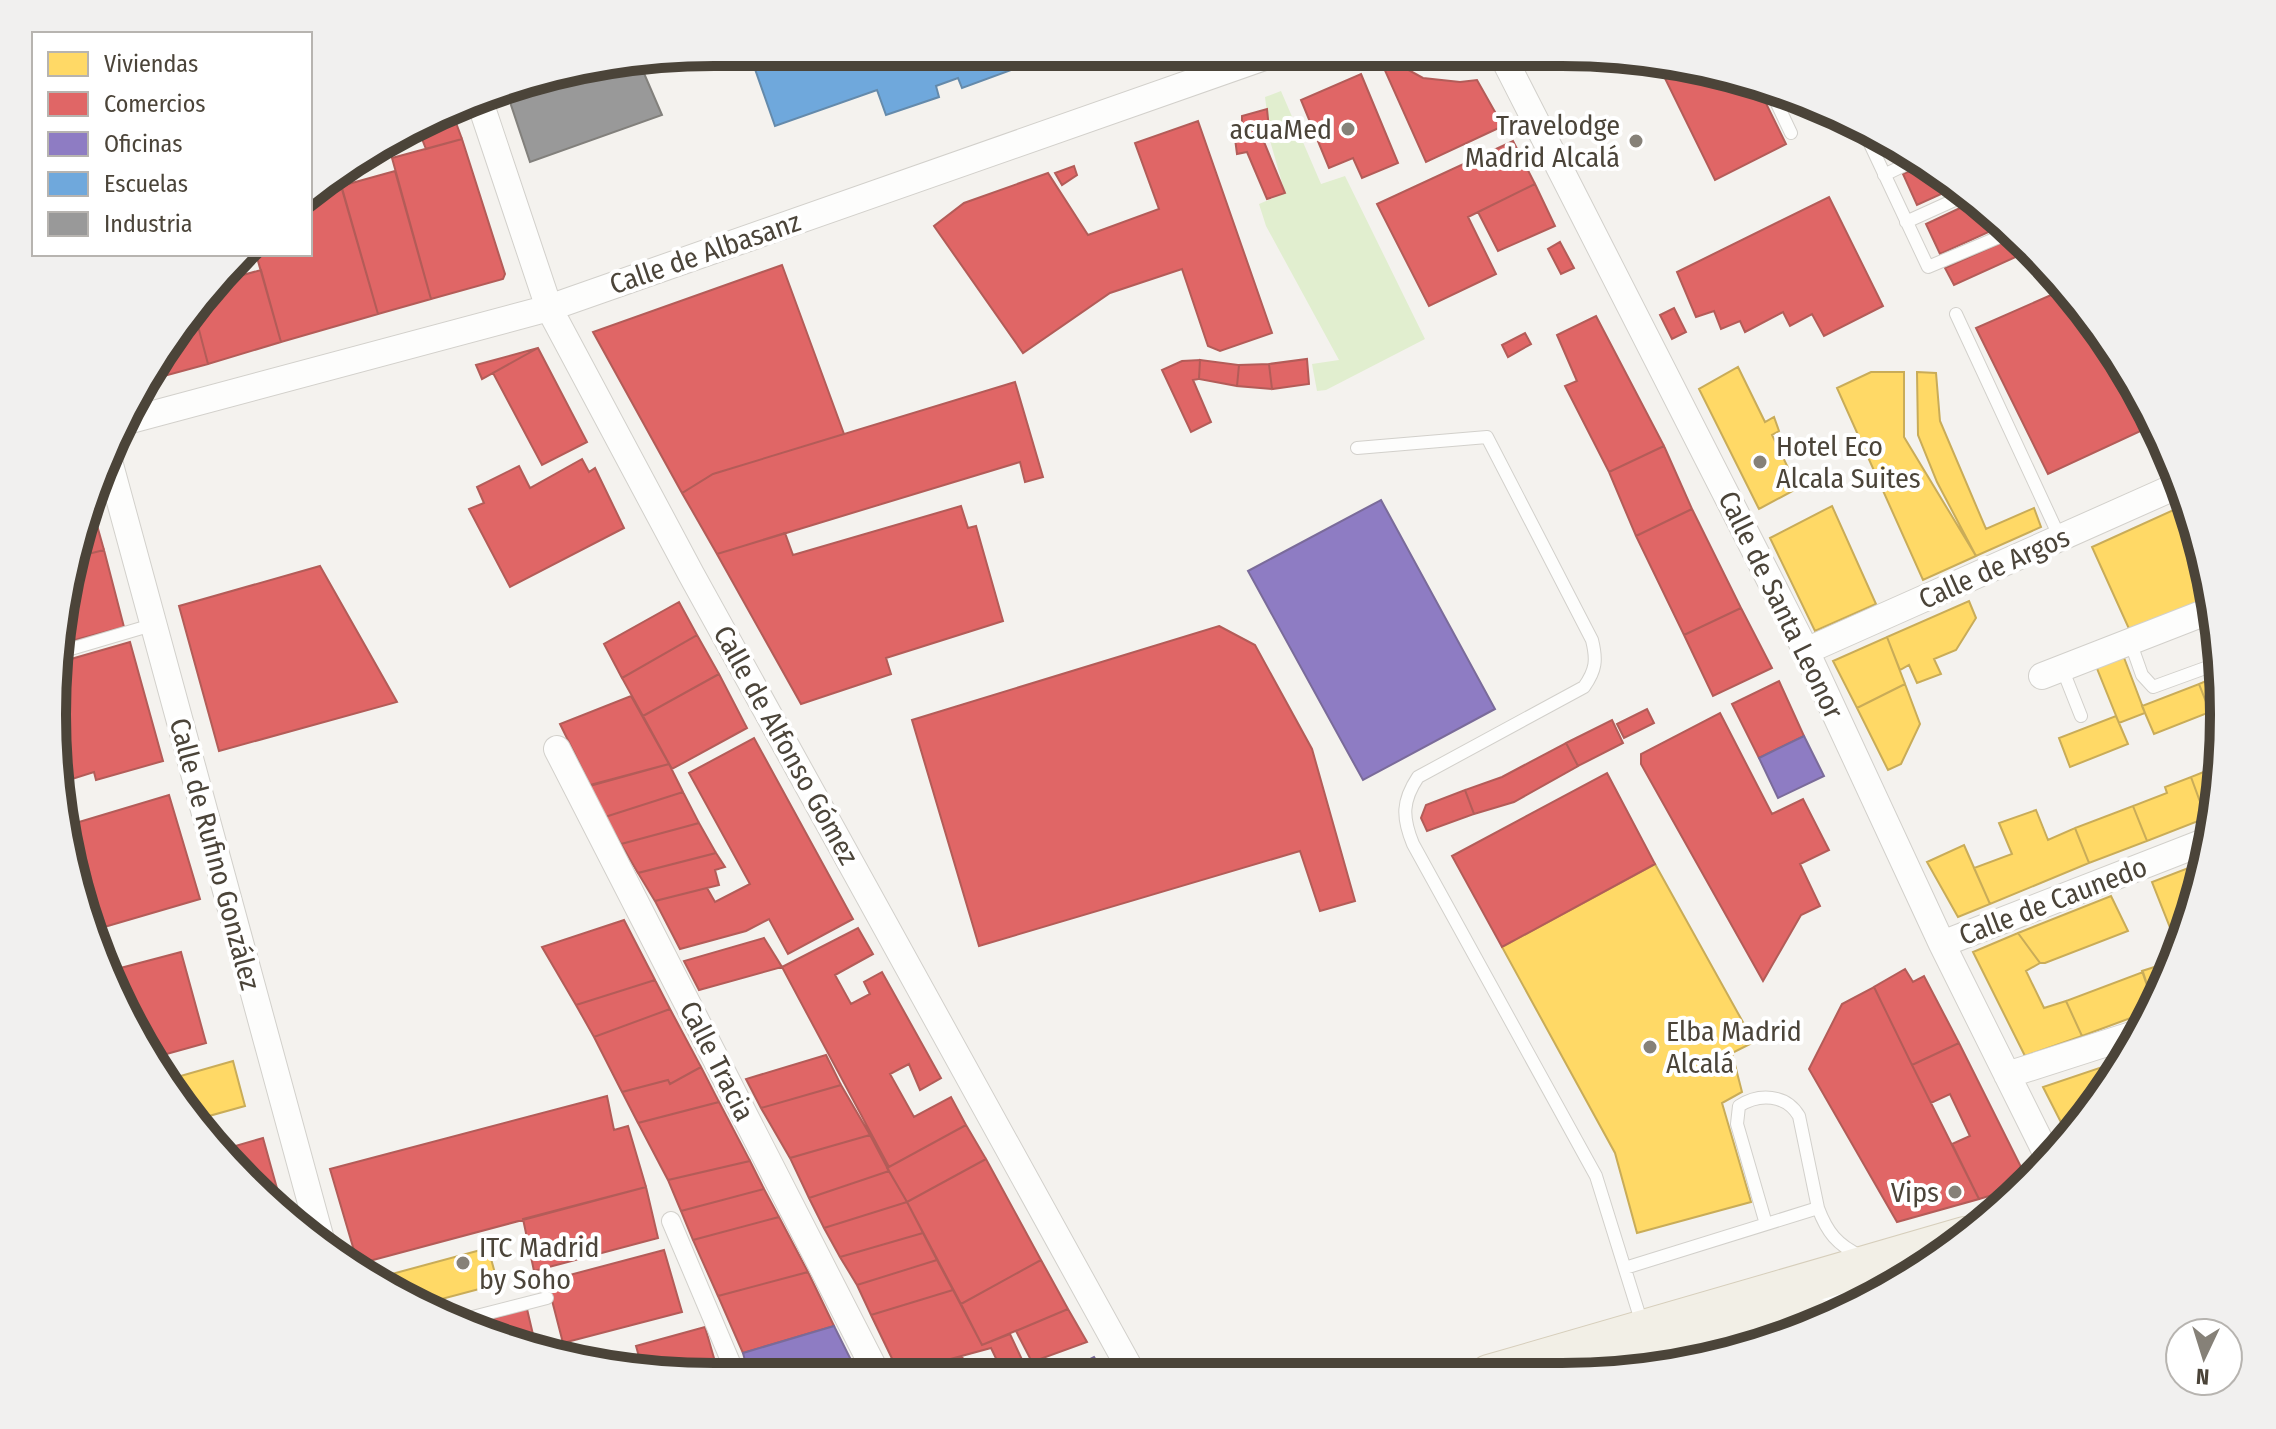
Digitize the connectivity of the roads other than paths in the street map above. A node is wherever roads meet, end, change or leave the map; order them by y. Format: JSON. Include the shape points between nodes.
{"nodes":[{"id":1,"x":1239,"y":66,"type":"edge"},
{"id":2,"x":1508,"y":66,"type":"edge"},
{"id":3,"x":1776,"y":102,"type":"edge"},
{"id":4,"x":482,"y":109,"type":"edge"},
{"id":5,"x":1791,"y":133,"type":"dead end"},
{"id":6,"x":1870,"y":145,"type":"edge"},
{"id":7,"x":1905,"y":165,"type":"edge"},
{"id":8,"x":1884,"y":175,"type":"junction"},
{"id":9,"x":1955,"y":200,"type":"edge"},
{"id":10,"x":1906,"y":222,"type":"junction"},
{"id":11,"x":2000,"y":237,"type":"edge"},
{"id":12,"x":549,"y":308,"type":"junction"},
{"id":13,"x":1956,"y":314,"type":"dead end"},
{"id":14,"x":138,"y":418,"type":"edge"},
{"id":15,"x":1357,"y":448,"type":"dead end"},
{"id":16,"x":112,"y":473,"type":"edge"},
{"id":17,"x":2170,"y":489,"type":"edge"},
{"id":18,"x":2060,"y":538,"type":"junction"},
{"id":19,"x":2202,"y":614,"type":"edge"},
{"id":20,"x":152,"y":625,"type":"junction"},
{"id":21,"x":2130,"y":641,"type":"junction"},
{"id":22,"x":70,"y":649,"type":"edge"},
{"id":23,"x":1806,"y":651,"type":"junction"},
{"id":24,"x":2208,"y":667,"type":"edge"},
{"id":25,"x":2052,"y":672,"type":"joint"},
{"id":26,"x":2081,"y":716,"type":"dead end"},
{"id":27,"x":557,"y":749,"type":"dead end"},
{"id":28,"x":2197,"y":845,"type":"edge"},
{"id":29,"x":1942,"y":944,"type":"junction"},
{"id":30,"x":2124,"y":1038,"type":"edge"},
{"id":31,"x":2007,"y":1075,"type":"junction"},
{"id":32,"x":2043,"y":1148,"type":"edge"},
{"id":33,"x":1818,"y":1208,"type":"junction"},
{"id":34,"x":671,"y":1221,"type":"dead end"},
{"id":35,"x":1766,"y":1224,"type":"junction"},
{"id":36,"x":317,"y":1227,"type":"edge"},
{"id":37,"x":1625,"y":1268,"type":"junction"},
{"id":38,"x":1883,"y":1276,"type":"edge"},
{"id":39,"x":547,"y":1298,"type":"dead end"},
{"id":40,"x":473,"y":1317,"type":"edge"},
{"id":41,"x":1780,"y":1325,"type":"edge"},
{"id":42,"x":1645,"y":1332,"type":"junction"},
{"id":43,"x":1588,"y":1362,"type":"edge"},
{"id":44,"x":731,"y":1363,"type":"edge"},
{"id":45,"x":871,"y":1363,"type":"edge"},
{"id":46,"x":1127,"y":1363,"type":"edge"},
{"id":47,"x":1533,"y":1363,"type":"edge"}],
"edges":[{"from":1,"to":12,"type":"street","name":"Calle de Albasanz"},
{"from":2,"to":23,"type":"street","name":"Calle de Santa Leonor"},
{"from":3,"to":5,"type":"lane"},
{"from":4,"to":12,"type":"street","name":"Calle de Alfonso Gómez"},
{"from":6,"to":8,"type":"lane"},
{"from":7,"to":8,"type":"lane"},
{"from":8,"to":10,"type":"lane"},
{"from":9,"to":10,"type":"lane"},
{"from":10,"to":11,"type":"lane","via":[[1924,263],[1933,267]]},
{"from":12,"to":14,"type":"street","name":"Calle de Albasanz"},
{"from":12,"to":46,"type":"street","name":"Calle de Alfonso Gómez"},
{"from":13,"to":18,"type":"lane"},
{"from":15,"to":37,"type":"lane","via":[[1487,437],[1592,640],[1597,657],[1584,687],[1418,777],[1406,795],[1403,820],[1596,1176]]},
{"from":16,"to":20,"type":"street","name":"Calle de Rufino González"},
{"from":17,"to":18,"type":"street","name":"Calle de Argos"},
{"from":18,"to":23,"type":"street","name":"Calle de Argos"},
{"from":19,"to":21,"type":"street"},
{"from":20,"to":22,"type":"lane"},
{"from":20,"to":36,"type":"street","name":"Calle de Rufino González"},
{"from":21,"to":24,"type":"lane","via":[[2142,675],[2153,687]]},
{"from":21,"to":25,"type":"street"},
{"from":23,"to":29,"type":"street","name":"Calle de Santa Leonor"},
{"from":25,"to":26,"type":"lane"},
{"from":27,"to":45,"type":"street","name":"Calle Tracia"},
{"from":28,"to":29,"type":"street","name":"Calle de Caunedo"},
{"from":29,"to":31,"type":"street","name":"Calle de Santa Leonor"},
{"from":30,"to":31,"type":"street"},
{"from":31,"to":32,"type":"street","name":"Calle de Santa Leonor"},
{"from":33,"to":35,"type":"lane"},
{"from":33,"to":35,"type":"lane","via":[[1795,1108],[1766,1096],[1750,1099],[1739,1106],[1737,1124]]},
{"from":33,"to":38,"type":"lane","via":[[1826,1230],[1842,1248]]},
{"from":34,"to":44,"type":"street"},
{"from":35,"to":37,"type":"lane"},
{"from":37,"to":42,"type":"lane"},
{"from":38,"to":41,"type":"street","via":[[1785,1313]]},
{"from":38,"to":42,"type":"main road"},
{"from":39,"to":40,"type":"lane"},
{"from":42,"to":43,"type":"street"},
{"from":42,"to":47,"type":"main road"}]}
